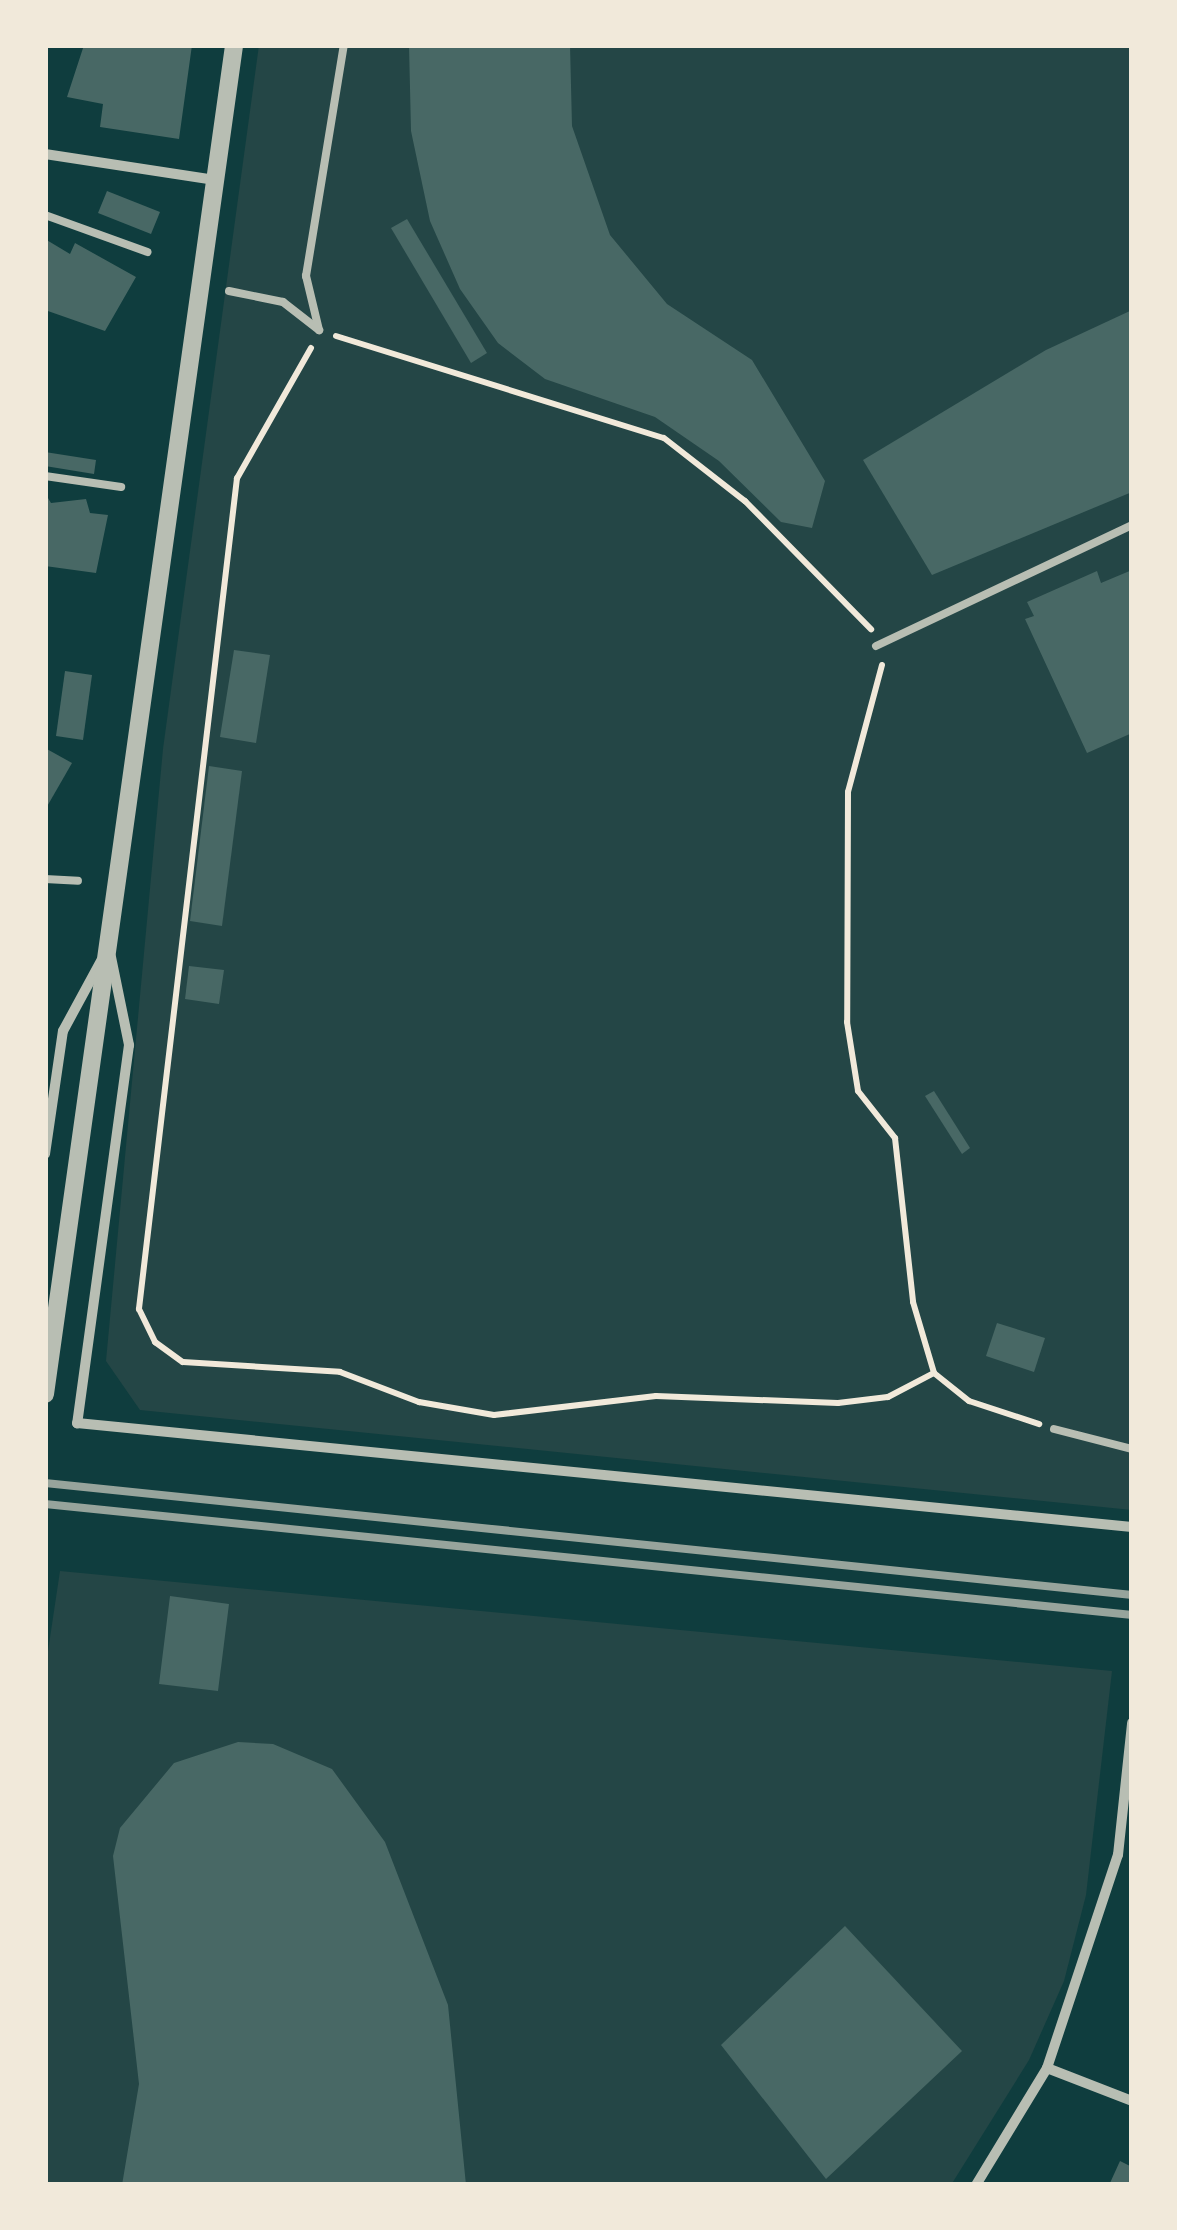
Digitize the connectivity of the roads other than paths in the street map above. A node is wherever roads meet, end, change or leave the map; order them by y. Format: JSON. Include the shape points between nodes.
{"nodes":[{"id":1,"x":234,"y":45,"type":"edge"},
{"id":2,"x":344,"y":45,"type":"edge"},
{"id":3,"x":45,"y":154,"type":"edge"},
{"id":4,"x":215,"y":180,"type":"junction"},
{"id":5,"x":45,"y":216,"type":"edge"},
{"id":6,"x":148,"y":252,"type":"dead end"},
{"id":7,"x":229,"y":291,"type":"dead end"},
{"id":8,"x":45,"y":476,"type":"edge"},
{"id":9,"x":121,"y":487,"type":"dead end"},
{"id":10,"x":1132,"y":525,"type":"edge"},
{"id":11,"x":876,"y":646,"type":"road end"},
{"id":12,"x":45,"y":879,"type":"edge"},
{"id":13,"x":78,"y":881,"type":"dead end"},
{"id":14,"x":109,"y":946,"type":"junction"},
{"id":15,"x":45,"y":1154,"type":"edge"},
{"id":16,"x":45,"y":1394,"type":"edge"},
{"id":17,"x":1054,"y":1429,"type":"road end"},
{"id":18,"x":1132,"y":1449,"type":"edge"},
{"id":19,"x":1132,"y":1527,"type":"edge"},
{"id":20,"x":1132,"y":1723,"type":"edge"},
{"id":21,"x":1118,"y":1855,"type":"junction"},
{"id":22,"x":1132,"y":1859,"type":"edge"},
{"id":23,"x":1047,"y":2068,"type":"junction"},
{"id":24,"x":1132,"y":2101,"type":"edge"},
{"id":25,"x":976,"y":2185,"type":"edge"}],
"edges":[{"from":1,"to":4,"type":"street"},
{"from":2,"to":7,"type":"lane","via":[[306,276],[319,330],[283,302]]},
{"from":3,"to":4,"type":"street"},
{"from":4,"to":14,"type":"street"},
{"from":5,"to":6,"type":"lane"},
{"from":8,"to":9,"type":"lane"},
{"from":10,"to":11,"type":"lane"},
{"from":12,"to":13,"type":"lane"},
{"from":14,"to":15,"type":"street","via":[[63,1031]]},
{"from":14,"to":16,"type":"street"},
{"from":14,"to":19,"type":"street","via":[[129,1045],[77,1423]]},
{"from":17,"to":18,"type":"lane"},
{"from":20,"to":21,"type":"street"},
{"from":21,"to":22,"type":"street"},
{"from":21,"to":23,"type":"street"},
{"from":23,"to":24,"type":"street"},
{"from":23,"to":25,"type":"street"}]}
